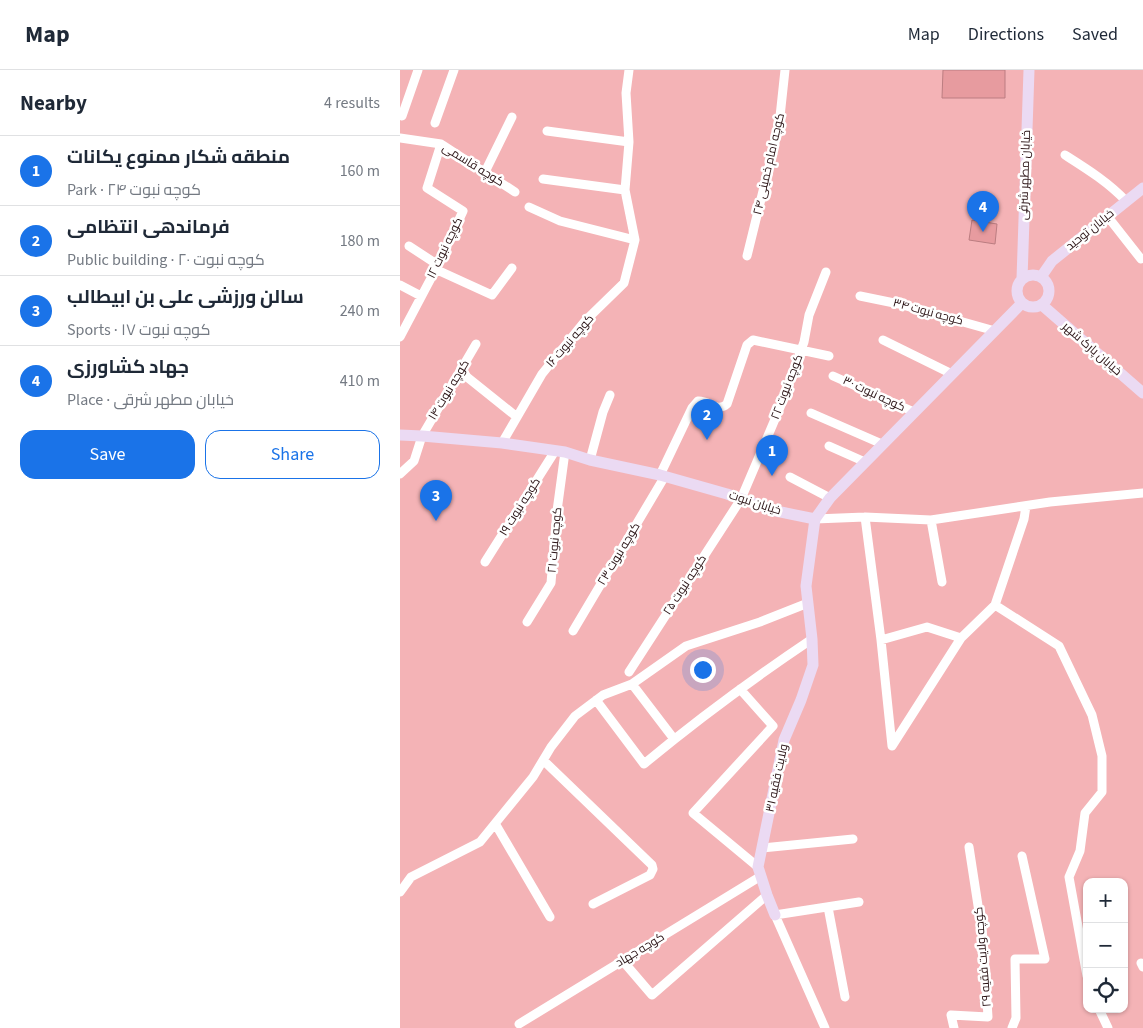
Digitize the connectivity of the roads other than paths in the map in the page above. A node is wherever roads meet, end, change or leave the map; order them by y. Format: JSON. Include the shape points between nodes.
{"nodes":[{"id":1,"x":418,"y":70,"type":"edge"},
{"id":2,"x":454,"y":70,"type":"edge"},
{"id":3,"x":629,"y":70,"type":"edge"},
{"id":4,"x":785,"y":70,"type":"edge"},
{"id":5,"x":1029,"y":70,"type":"edge"},
{"id":6,"x":402,"y":116,"type":"dead end"},
{"id":7,"x":512,"y":117,"type":"dead end"},
{"id":8,"x":435,"y":123,"type":"dead end"},
{"id":9,"x":547,"y":131,"type":"dead end"},
{"id":10,"x":400,"y":138,"type":"edge"},
{"id":11,"x":629,"y":142,"type":"junction"},
{"id":12,"x":441,"y":144,"type":"junction"},
{"id":13,"x":1066,"y":155,"type":"dead end"},
{"id":14,"x":485,"y":172,"type":"junction"},
{"id":15,"x":543,"y":179,"type":"dead end"},
{"id":16,"x":1143,"y":188,"type":"edge"},
{"id":17,"x":625,"y":190,"type":"junction"},
{"id":18,"x":515,"y":192,"type":"dead end"},
{"id":19,"x":1126,"y":201,"type":"junction"},
{"id":20,"x":529,"y":207,"type":"dead end"},
{"id":21,"x":1108,"y":217,"type":"junction"},
{"id":22,"x":635,"y":240,"type":"junction"},
{"id":23,"x":408,"y":246,"type":"dead end"},
{"id":24,"x":746,"y":256,"type":"dead end"},
{"id":25,"x":1141,"y":259,"type":"dead end"},
{"id":26,"x":437,"y":267,"type":"junction"},
{"id":27,"x":512,"y":268,"type":"dead end"},
{"id":28,"x":826,"y":272,"type":"dead end"},
{"id":29,"x":1041,"y":277,"type":"junction"},
{"id":30,"x":1022,"y":279,"type":"junction"},
{"id":31,"x":400,"y":285,"type":"edge"},
{"id":32,"x":421,"y":296,"type":"junction"},
{"id":33,"x":860,"y":296,"type":"dead end"},
{"id":34,"x":1022,"y":303,"type":"junction"},
{"id":35,"x":1042,"y":305,"type":"junction"},
{"id":36,"x":995,"y":331,"type":"junction"},
{"id":37,"x":400,"y":337,"type":"edge"},
{"id":38,"x":883,"y":340,"type":"dead end"},
{"id":39,"x":476,"y":344,"type":"dead end"},
{"id":40,"x":801,"y":350,"type":"junction"},
{"id":41,"x":829,"y":356,"type":"dead end"},
{"id":42,"x":462,"y":368,"type":"junction"},
{"id":43,"x":952,"y":374,"type":"junction"},
{"id":44,"x":834,"y":376,"type":"dead end"},
{"id":45,"x":1143,"y":393,"type":"edge"},
{"id":46,"x":610,"y":396,"type":"dead end"},
{"id":47,"x":914,"y":412,"type":"junction"},
{"id":48,"x":811,"y":413,"type":"dead end"},
{"id":49,"x":517,"y":417,"type":"junction"},
{"id":50,"x":400,"y":435,"type":"edge"},
{"id":51,"x":422,"y":436,"type":"junction"},
{"id":52,"x":502,"y":444,"type":"junction"},
{"id":53,"x":882,"y":444,"type":"junction"},
{"id":54,"x":829,"y":446,"type":"dead end"},
{"id":55,"x":560,"y":451,"type":"junction"},
{"id":56,"x":590,"y":460,"type":"junction"},
{"id":57,"x":865,"y":462,"type":"junction"},
{"id":58,"x":400,"y":474,"type":"edge"},
{"id":59,"x":662,"y":476,"type":"junction"},
{"id":60,"x":790,"y":477,"type":"dead end"},
{"id":61,"x":1143,"y":493,"type":"edge"},
{"id":62,"x":830,"y":498,"type":"junction"},
{"id":63,"x":741,"y":499,"type":"junction"},
{"id":64,"x":1026,"y":506,"type":"junction"},
{"id":65,"x":865,"y":517,"type":"junction"},
{"id":66,"x":816,"y":519,"type":"junction"},
{"id":67,"x":931,"y":520,"type":"junction"},
{"id":68,"x":485,"y":562,"type":"dead end"},
{"id":69,"x":942,"y":582,"type":"dead end"},
{"id":70,"x":808,"y":603,"type":"junction"},
{"id":71,"x":995,"y":605,"type":"junction"},
{"id":72,"x":527,"y":622,"type":"dead end"},
{"id":73,"x":573,"y":632,"type":"dead end"},
{"id":74,"x":961,"y":638,"type":"junction"},
{"id":75,"x":812,"y":639,"type":"junction"},
{"id":76,"x":881,"y":640,"type":"junction"},
{"id":77,"x":629,"y":672,"type":"dead end"},
{"id":78,"x":632,"y":684,"type":"junction"},
{"id":79,"x":740,"y":689,"type":"junction"},
{"id":80,"x":596,"y":700,"type":"junction"},
{"id":81,"x":674,"y":739,"type":"junction"},
{"id":82,"x":544,"y":760,"type":"junction"},
{"id":83,"x":496,"y":825,"type":"junction"},
{"id":84,"x":854,"y":839,"type":"dead end"},
{"id":85,"x":970,"y":847,"type":"dead end"},
{"id":86,"x":762,"y":848,"type":"junction"},
{"id":87,"x":1022,"y":856,"type":"dead end"},
{"id":88,"x":760,"y":872,"type":"junction"},
{"id":89,"x":400,"y":892,"type":"edge"},
{"id":90,"x":767,"y":895,"type":"junction"},
{"id":91,"x":859,"y":902,"type":"dead end"},
{"id":92,"x":593,"y":904,"type":"dead end"},
{"id":93,"x":828,"y":907,"type":"junction"},
{"id":94,"x":775,"y":915,"type":"junction"},
{"id":95,"x":550,"y":917,"type":"dead end"},
{"id":96,"x":622,"y":960,"type":"junction"},
{"id":97,"x":1086,"y":968,"type":"edge"},
{"id":98,"x":845,"y":997,"type":"dead end"},
{"id":99,"x":1101,"y":1013,"type":"edge"},
{"id":100,"x":519,"y":1024,"type":"dead end"},
{"id":101,"x":825,"y":1028,"type":"edge"},
{"id":102,"x":954,"y":1028,"type":"edge"},
{"id":103,"x":1012,"y":1028,"type":"edge"},
{"id":104,"x":1108,"y":1028,"type":"edge"}],
"edges":[{"from":1,"to":6,"type":"street"},
{"from":2,"to":8,"type":"street"},
{"from":3,"to":11,"type":"street","via":[[626,93]]},
{"from":4,"to":24,"type":"street","name":"کوچه امام خمینی ۲۴","via":[[779,126]]},
{"from":5,"to":30,"type":"street","name":"خیابان مطهر شرقی"},
{"from":7,"to":14,"type":"street"},
{"from":9,"to":11,"type":"street"},
{"from":10,"to":12,"type":"street","name":"کوچه قاسمی"},
{"from":11,"to":17,"type":"street"},
{"from":12,"to":14,"type":"street","name":"کوچه قاسمی"},
{"from":12,"to":26,"type":"street","name":"کوچه نبوت ۱۲","via":[[427,188],[463,211]]},
{"from":13,"to":19,"type":"street","via":[[1095,174]]},
{"from":14,"to":18,"type":"street","name":"کوچه قاسمی"},
{"from":15,"to":17,"type":"street"},
{"from":16,"to":19,"type":"street","name":"خیابان توحید"},
{"from":17,"to":22,"type":"street"},
{"from":19,"to":21,"type":"street","name":"خیابان توحید"},
{"from":20,"to":22,"type":"street","via":[[560,221]]},
{"from":21,"to":25,"type":"street"},
{"from":21,"to":29,"type":"street","name":"خیابان توحید","via":[[1052,261]]},
{"from":22,"to":49,"type":"street","name":"کوچه نبوت ۱۶","via":[[624,283],[585,321],[542,374]]},
{"from":23,"to":26,"type":"street"},
{"from":26,"to":27,"type":"street","via":[[492,295]]},
{"from":26,"to":32,"type":"street","name":"کوچه نبوت ۱۲"},
{"from":28,"to":40,"type":"street","name":"کوچه نبوت ۲۲","via":[[809,315]]},
{"from":29,"to":30,"type":"street","via":[[1031,275]]},
{"from":29,"to":35,"type":"street","via":[[1049,292]]},
{"from":30,"to":34,"type":"street","via":[[1017,289]]},
{"from":31,"to":32,"type":"street"},
{"from":32,"to":37,"type":"street","name":"کوچه نبوت ۱۲"},
{"from":33,"to":36,"type":"street","name":"کوچه نبوت ۳۴"},
{"from":34,"to":35,"type":"street","via":[[1032,307]]},
{"from":34,"to":36,"type":"street"},
{"from":35,"to":45,"type":"street","name":"خیابان پارک شهر"},
{"from":36,"to":43,"type":"street"},
{"from":38,"to":43,"type":"street"},
{"from":39,"to":42,"type":"street","name":"کوچه نبوت ۱۴"},
{"from":40,"to":41,"type":"street"},
{"from":40,"to":59,"type":"street","name":"کوچه نبوت ۲۳","via":[[753,340],[747,346],[727,404],[717,408],[705,400],[698,401]]},
{"from":40,"to":63,"type":"street","name":"کوچه نبوت ۲۲"},
{"from":42,"to":49,"type":"street","via":[[467,377]]},
{"from":42,"to":51,"type":"street","name":"کوچه نبوت ۱۴"},
{"from":43,"to":47,"type":"street"},
{"from":44,"to":47,"type":"street","name":"کوچه نبوت ۳۰"},
{"from":46,"to":56,"type":"street"},
{"from":47,"to":53,"type":"street"},
{"from":48,"to":53,"type":"street"},
{"from":49,"to":52,"type":"street","name":"کوچه نبوت ۱۶"},
{"from":50,"to":51,"type":"street","name":"خیابان نبوت"},
{"from":51,"to":52,"type":"street","name":"خیابان نبوت"},
{"from":51,"to":58,"type":"street","name":"کوچه نبوت ۱۴","via":[[414,461]]},
{"from":52,"to":55,"type":"street","name":"خیابان نبوت"},
{"from":53,"to":57,"type":"street"},
{"from":54,"to":57,"type":"street"},
{"from":55,"to":56,"type":"street","name":"خیابان نبوت"},
{"from":55,"to":68,"type":"street","name":"کوچه نبوت ۱۹"},
{"from":55,"to":72,"type":"street","name":"کوچه نبوت ۲۱","via":[[551,583]]},
{"from":56,"to":59,"type":"street","name":"خیابان نبوت"},
{"from":57,"to":62,"type":"street"},
{"from":59,"to":63,"type":"street","name":"خیابان نبوت"},
{"from":59,"to":73,"type":"street","name":"کوچه نبوت ۲۳"},
{"from":60,"to":62,"type":"street"},
{"from":61,"to":64,"type":"street"},
{"from":62,"to":66,"type":"street"},
{"from":63,"to":66,"type":"street","name":"خیابان نبوت","via":[[776,511]]},
{"from":63,"to":77,"type":"street","name":"کوچه نبوت ۲۵"},
{"from":64,"to":67,"type":"street"},
{"from":64,"to":71,"type":"street"},
{"from":65,"to":66,"type":"street"},
{"from":65,"to":67,"type":"street"},
{"from":65,"to":76,"type":"street"},
{"from":66,"to":70,"type":"street","name":"ولایت فقیه ۳۱","via":[[806,586]]},
{"from":67,"to":69,"type":"street"},
{"from":70,"to":75,"type":"street","name":"ولایت فقیه ۳۱"},
{"from":70,"to":78,"type":"street","via":[[686,646]]},
{"from":71,"to":74,"type":"street"},
{"from":71,"to":97,"type":"street","via":[[1059,646],[1092,715],[1102,756],[1102,792],[1085,813],[1080,851],[1069,877]]},
{"from":74,"to":76,"type":"street","via":[[927,626]]},
{"from":74,"to":76,"type":"street","via":[[892,746]]},
{"from":75,"to":79,"type":"street"},
{"from":75,"to":86,"type":"street","name":"ولایت فقیه ۳۱","via":[[813,665],[784,740]]},
{"from":78,"to":80,"type":"street"},
{"from":78,"to":81,"type":"street"},
{"from":79,"to":81,"type":"street"},
{"from":79,"to":88,"type":"street","via":[[773,726],[693,813]]},
{"from":80,"to":81,"type":"street","via":[[644,764]]},
{"from":80,"to":82,"type":"street","via":[[575,716]]},
{"from":82,"to":83,"type":"street"},
{"from":82,"to":92,"type":"street","via":[[652,865],[650,875]]},
{"from":83,"to":89,"type":"street","via":[[480,842],[411,877]]},
{"from":83,"to":95,"type":"street"},
{"from":84,"to":86,"type":"street"},
{"from":85,"to":102,"type":"street","name":"کوچه ولایت فقیه ۲۹","via":[[983,938],[988,1018],[951,1015]]},
{"from":86,"to":88,"type":"street","name":"ولایت فقیه ۳۱"},
{"from":87,"to":103,"type":"street","via":[[1045,959],[1015,959],[1016,1018]]},
{"from":88,"to":90,"type":"street","name":"ولایت فقیه ۳۱"},
{"from":88,"to":96,"type":"street","name":"کوچه جهاد"},
{"from":90,"to":94,"type":"street","name":"ولایت فقیه ۳۱"},
{"from":90,"to":96,"type":"street","via":[[652,995]]},
{"from":91,"to":93,"type":"street"},
{"from":93,"to":94,"type":"street"},
{"from":93,"to":98,"type":"street"},
{"from":94,"to":101,"type":"street","name":"ولایت فقیه ۳۱"},
{"from":96,"to":100,"type":"street","name":"کوچه جهاد"},
{"from":99,"to":104,"type":"street"}]}
